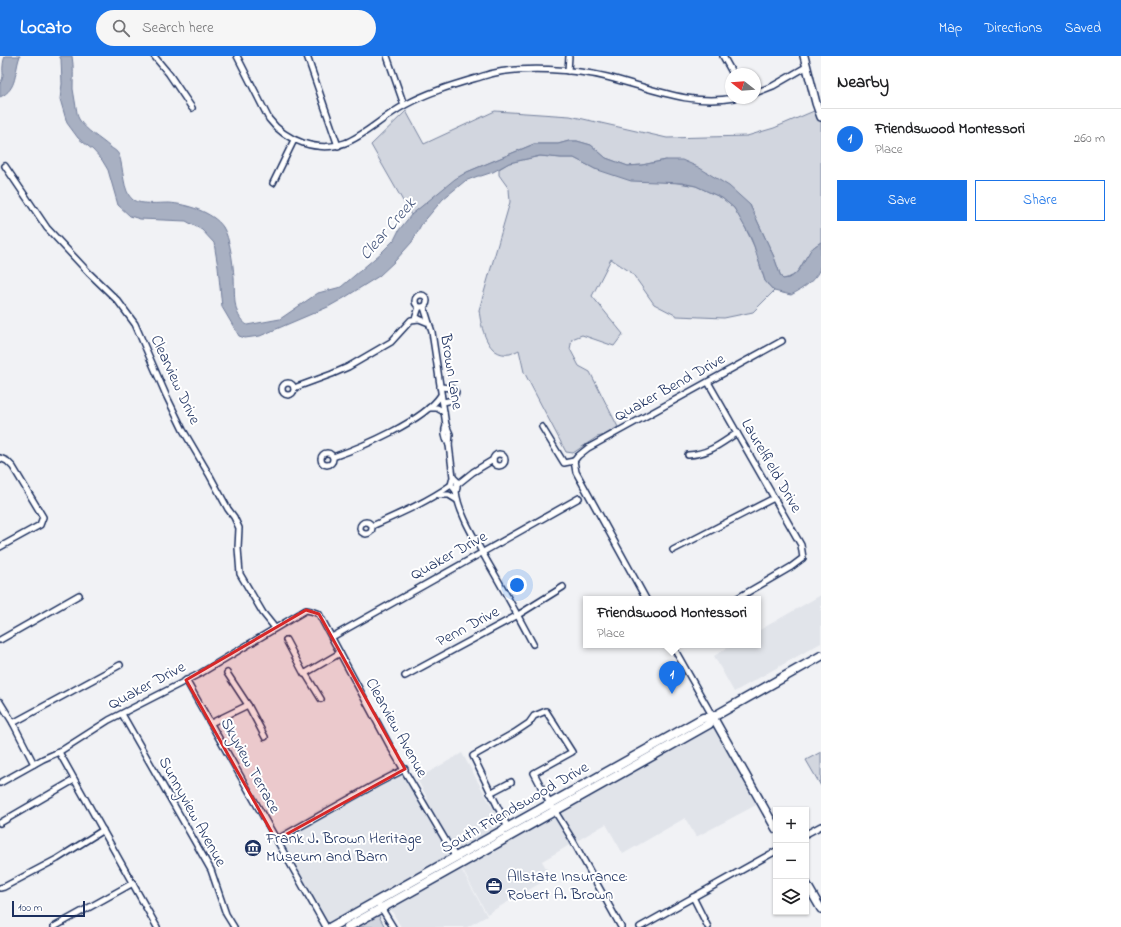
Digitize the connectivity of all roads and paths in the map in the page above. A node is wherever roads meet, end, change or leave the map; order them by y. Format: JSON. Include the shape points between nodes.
{"nodes":[{"id":1,"x":154,"y":56,"type":"edge"},
{"id":2,"x":237,"y":56,"type":"edge"},
{"id":3,"x":308,"y":56,"type":"edge"},
{"id":4,"x":387,"y":56,"type":"edge"},
{"id":5,"x":569,"y":56,"type":"edge"},
{"id":6,"x":724,"y":56,"type":"edge"},
{"id":7,"x":804,"y":56,"type":"edge"},
{"id":8,"x":806,"y":67,"type":"junction"},
{"id":9,"x":730,"y":68,"type":"edge"},
{"id":10,"x":568,"y":71,"type":"junction"},
{"id":11,"x":761,"y":91,"type":"edge"},
{"id":12,"x":725,"y":99,"type":"edge"},
{"id":13,"x":404,"y":105,"type":"junction"},
{"id":14,"x":192,"y":108,"type":"dead end"},
{"id":15,"x":821,"y":117,"type":"edge"},
{"id":16,"x":294,"y":140,"type":"junction"},
{"id":17,"x":338,"y":146,"type":"junction"},
{"id":18,"x":5,"y":166,"type":"dead end"},
{"id":19,"x":273,"y":183,"type":"dead end"},
{"id":20,"x":415,"y":319,"type":"junction"},
{"id":21,"x":429,"y":323,"type":"junction"},
{"id":22,"x":782,"y":341,"type":"dead end"},
{"id":23,"x":708,"y":382,"type":"junction"},
{"id":24,"x":440,"y":387,"type":"junction"},
{"id":25,"x":294,"y":388,"type":"dead end"},
{"id":26,"x":442,"y":395,"type":"junction"},
{"id":27,"x":443,"y":402,"type":"junction"},
{"id":28,"x":429,"y":408,"type":"junction"},
{"id":29,"x":444,"y":412,"type":"junction"},
{"id":30,"x":542,"y":427,"type":"dead end"},
{"id":31,"x":737,"y":433,"type":"junction"},
{"id":32,"x":688,"y":455,"type":"dead end"},
{"id":33,"x":333,"y":457,"type":"dead end"},
{"id":34,"x":0,"y":458,"type":"edge"},
{"id":35,"x":493,"y":460,"type":"dead end"},
{"id":36,"x":574,"y":461,"type":"junction"},
{"id":37,"x":453,"y":477,"type":"junction"},
{"id":38,"x":458,"y":484,"type":"junction"},
{"id":39,"x":451,"y":485,"type":"junction"},
{"id":40,"x":456,"y":491,"type":"junction"},
{"id":41,"x":438,"y":495,"type":"junction"},
{"id":42,"x":579,"y":498,"type":"dead end"},
{"id":43,"x":774,"y":498,"type":"junction"},
{"id":44,"x":457,"y":500,"type":"junction"},
{"id":45,"x":372,"y":526,"type":"dead end"},
{"id":46,"x":0,"y":547,"type":"edge"},
{"id":47,"x":673,"y":550,"type":"dead end"},
{"id":48,"x":482,"y":552,"type":"junction"},
{"id":49,"x":563,"y":587,"type":"dead end"},
{"id":50,"x":78,"y":594,"type":"dead end"},
{"id":51,"x":644,"y":596,"type":"edge"},
{"id":52,"x":741,"y":596,"type":"edge"},
{"id":53,"x":306,"y":610,"type":"joint"},
{"id":54,"x":518,"y":615,"type":"junction"},
{"id":55,"x":275,"y":628,"type":"junction"},
{"id":56,"x":332,"y":637,"type":"junction"},
{"id":57,"x":0,"y":640,"type":"edge"},
{"id":58,"x":286,"y":640,"type":"dead end"},
{"id":59,"x":532,"y":644,"type":"dead end"},
{"id":60,"x":674,"y":648,"type":"edge"},
{"id":61,"x":340,"y":653,"type":"junction"},
{"id":62,"x":821,"y":656,"type":"edge"},
{"id":63,"x":120,"y":665,"type":"dead end"},
{"id":64,"x":228,"y":673,"type":"dead end"},
{"id":65,"x":305,"y":673,"type":"junction"},
{"id":66,"x":405,"y":676,"type":"dead end"},
{"id":67,"x":186,"y":680,"type":"junction"},
{"id":68,"x":321,"y":699,"type":"dead end"},
{"id":69,"x":0,"y":702,"type":"edge"},
{"id":70,"x":248,"y":705,"type":"junction"},
{"id":71,"x":122,"y":714,"type":"junction"},
{"id":72,"x":713,"y":717,"type":"junction"},
{"id":73,"x":13,"y":723,"type":"junction"},
{"id":74,"x":211,"y":724,"type":"junction"},
{"id":75,"x":264,"y":737,"type":"dead end"},
{"id":76,"x":59,"y":752,"type":"junction"},
{"id":77,"x":34,"y":764,"type":"junction"},
{"id":78,"x":405,"y":769,"type":"junction"},
{"id":79,"x":74,"y":780,"type":"junction"},
{"id":80,"x":511,"y":782,"type":"dead end"},
{"id":81,"x":0,"y":784,"type":"edge"},
{"id":82,"x":490,"y":793,"type":"junction"},
{"id":83,"x":551,"y":804,"type":"junction"},
{"id":84,"x":556,"y":811,"type":"junction"},
{"id":85,"x":0,"y":823,"type":"edge"},
{"id":86,"x":773,"y":824,"type":"edge"},
{"id":87,"x":821,"y":826,"type":"edge"},
{"id":88,"x":508,"y":828,"type":"junction"},
{"id":89,"x":103,"y":830,"type":"junction"},
{"id":90,"x":809,"y":832,"type":"edge"},
{"id":91,"x":276,"y":840,"type":"junction"},
{"id":92,"x":773,"y":853,"type":"edge"},
{"id":93,"x":458,"y":861,"type":"junction"},
{"id":94,"x":133,"y":883,"type":"junction"},
{"id":95,"x":0,"y":888,"type":"edge"},
{"id":96,"x":809,"y":888,"type":"edge"},
{"id":97,"x":693,"y":897,"type":"junction"},
{"id":98,"x":379,"y":905,"type":"junction"},
{"id":99,"x":821,"y":909,"type":"edge"},
{"id":100,"x":54,"y":927,"type":"edge"},
{"id":101,"x":157,"y":927,"type":"edge"},
{"id":102,"x":234,"y":927,"type":"edge"},
{"id":103,"x":326,"y":927,"type":"edge"},
{"id":104,"x":331,"y":927,"type":"edge"},
{"id":105,"x":348,"y":927,"type":"edge"},
{"id":106,"x":393,"y":927,"type":"edge"},
{"id":107,"x":621,"y":927,"type":"edge"},
{"id":108,"x":640,"y":927,"type":"edge"},
{"id":109,"x":708,"y":927,"type":"edge"}],
"edges":[{"from":1,"to":14,"type":"street"},
{"from":2,"to":16,"type":"street","via":[[269,119],[276,128]]},
{"from":3,"to":17,"type":"street"},
{"from":4,"to":13,"type":"street"},
{"from":5,"to":10,"type":"street"},
{"from":6,"to":9,"type":"street"},
{"from":7,"to":8,"type":"street"},
{"from":8,"to":11,"type":"street"},
{"from":8,"to":15,"type":"street"},
{"from":10,"to":12,"type":"street","via":[[606,77],[688,99],[706,101]]},
{"from":10,"to":13,"type":"street","via":[[529,70],[493,74],[440,88]]},
{"from":13,"to":17,"type":"street","via":[[360,136]]},
{"from":16,"to":17,"type":"street","via":[[312,146]]},
{"from":16,"to":19,"type":"street"},
{"from":18,"to":55,"type":"street","name":"Clearview Drive","via":[[48,228],[89,274],[118,301],[135,324],[180,423],[239,528],[240,574]]},
{"from":20,"to":21,"type":"street","name":"Brown Lane"},
{"from":20,"to":21,"type":"street","name":"Brown Lane","via":[[422,307]]},
{"from":20,"to":25,"type":"street","via":[[411,320],[391,342],[348,367]]},
{"from":21,"to":24,"type":"street","name":"Brown Lane"},
{"from":22,"to":23,"type":"street","name":"Quaker Bend Drive"},
{"from":23,"to":31,"type":"street","name":"Laurelfield Drive"},
{"from":23,"to":36,"type":"street","name":"Quaker Bend Drive","via":[[588,448]]},
{"from":24,"to":26,"type":"street","name":"Brown Lane"},
{"from":24,"to":27,"type":"street","via":[[452,388],[456,392],[453,400]]},
{"from":26,"to":27,"type":"street","name":"Brown Lane"},
{"from":26,"to":28,"type":"street"},
{"from":27,"to":29,"type":"street","name":"Brown Lane"},
{"from":28,"to":29,"type":"street","via":[[437,408]]},
{"from":28,"to":33,"type":"street","via":[[411,421],[380,437]]},
{"from":29,"to":37,"type":"street","name":"Brown Lane","via":[[450,434]]},
{"from":30,"to":36,"type":"street","via":[[564,463]]},
{"from":31,"to":32,"type":"street","via":[[714,448],[700,454]]},
{"from":31,"to":43,"type":"street","name":"Laurelfield Drive"},
{"from":34,"to":46,"type":"street","via":[[13,467],[43,518],[40,525]]},
{"from":35,"to":38,"type":"street"},
{"from":36,"to":51,"type":"street","via":[[576,472]]},
{"from":37,"to":38,"type":"street","name":"Brown Lane"},
{"from":37,"to":39,"type":"street","name":"Brown Lane"},
{"from":38,"to":40,"type":"street"},
{"from":39,"to":40,"type":"street"},
{"from":39,"to":41,"type":"street"},
{"from":40,"to":44,"type":"street"},
{"from":41,"to":44,"type":"street","via":[[449,495]]},
{"from":41,"to":45,"type":"street"},
{"from":42,"to":48,"type":"street","name":"Quaker Drive"},
{"from":43,"to":47,"type":"street"},
{"from":43,"to":52,"type":"street","name":"Laurelfield Drive","via":[[801,545],[803,558]]},
{"from":44,"to":48,"type":"street"},
{"from":48,"to":54,"type":"street"},
{"from":48,"to":56,"type":"street","name":"Quaker Drive"},
{"from":49,"to":54,"type":"street","name":"Penn Drive"},
{"from":50,"to":57,"type":"street"},
{"from":53,"to":55,"type":"street","name":"Quaker Drive"},
{"from":53,"to":56,"type":"street","name":"Clearview Avenue","via":[[319,614]]},
{"from":54,"to":59,"type":"street"},
{"from":54,"to":66,"type":"street","name":"Penn Drive"},
{"from":55,"to":67,"type":"street","name":"Quaker Drive"},
{"from":56,"to":61,"type":"street","name":"Clearview Avenue"},
{"from":58,"to":65,"type":"street"},
{"from":60,"to":72,"type":"street"},
{"from":61,"to":65,"type":"street"},
{"from":61,"to":78,"type":"street","name":"Clearview Avenue"},
{"from":62,"to":72,"type":"main road","name":"South Friendswood Drive"},
{"from":63,"to":73,"type":"street"},
{"from":64,"to":70,"type":"street"},
{"from":65,"to":68,"type":"street"},
{"from":67,"to":71,"type":"street","name":"Quaker Drive"},
{"from":67,"to":74,"type":"street","name":"Skyview Terrace"},
{"from":69,"to":73,"type":"street"},
{"from":70,"to":74,"type":"street"},
{"from":70,"to":75,"type":"street"},
{"from":71,"to":76,"type":"street","name":"Quaker Drive"},
{"from":71,"to":102,"type":"street","name":"Sunnyview Avenue","via":[[211,870],[226,914]]},
{"from":72,"to":83,"type":"main road","name":"South Friendswood Drive","via":[[703,718]]},
{"from":72,"to":84,"type":"main road","name":"South Friendswood Drive","via":[[709,724]]},
{"from":72,"to":86,"type":"street"},
{"from":73,"to":77,"type":"street"},
{"from":74,"to":91,"type":"street","name":"Skyview Terrace"},
{"from":76,"to":77,"type":"street","name":"Quaker Drive"},
{"from":76,"to":79,"type":"street"},
{"from":77,"to":81,"type":"street","name":"Quaker Drive"},
{"from":78,"to":91,"type":"street"},
{"from":78,"to":93,"type":"street","name":"Clearview Avenue"},
{"from":79,"to":85,"type":"street"},
{"from":79,"to":89,"type":"street"},
{"from":80,"to":82,"type":"street"},
{"from":82,"to":83,"type":"street","via":[[472,756],[514,733],[534,716],[546,711],[572,752],[534,773]]},
{"from":82,"to":88,"type":"street"},
{"from":83,"to":84,"type":"street"},
{"from":83,"to":88,"type":"main road","name":"South Friendswood Drive"},
{"from":84,"to":93,"type":"main road","name":"South Friendswood Drive"},
{"from":84,"to":107,"type":"street"},
{"from":87,"to":90,"type":"street"},
{"from":88,"to":93,"type":"main road","name":"South Friendswood Drive"},
{"from":89,"to":94,"type":"street"},
{"from":89,"to":95,"type":"street","via":[[57,859]]},
{"from":91,"to":103,"type":"street","name":"Skyview Terrace"},
{"from":92,"to":97,"type":"street"},
{"from":93,"to":98,"type":"main road","name":"South Friendswood Drive"},
{"from":94,"to":100,"type":"street"},
{"from":94,"to":101,"type":"street"},
{"from":96,"to":99,"type":"street"},
{"from":97,"to":108,"type":"street"},
{"from":97,"to":109,"type":"street"},
{"from":98,"to":104,"type":"main road","name":"South Friendswood Drive"},
{"from":98,"to":105,"type":"main road","name":"South Friendswood Drive"},
{"from":98,"to":106,"type":"street"}]}
